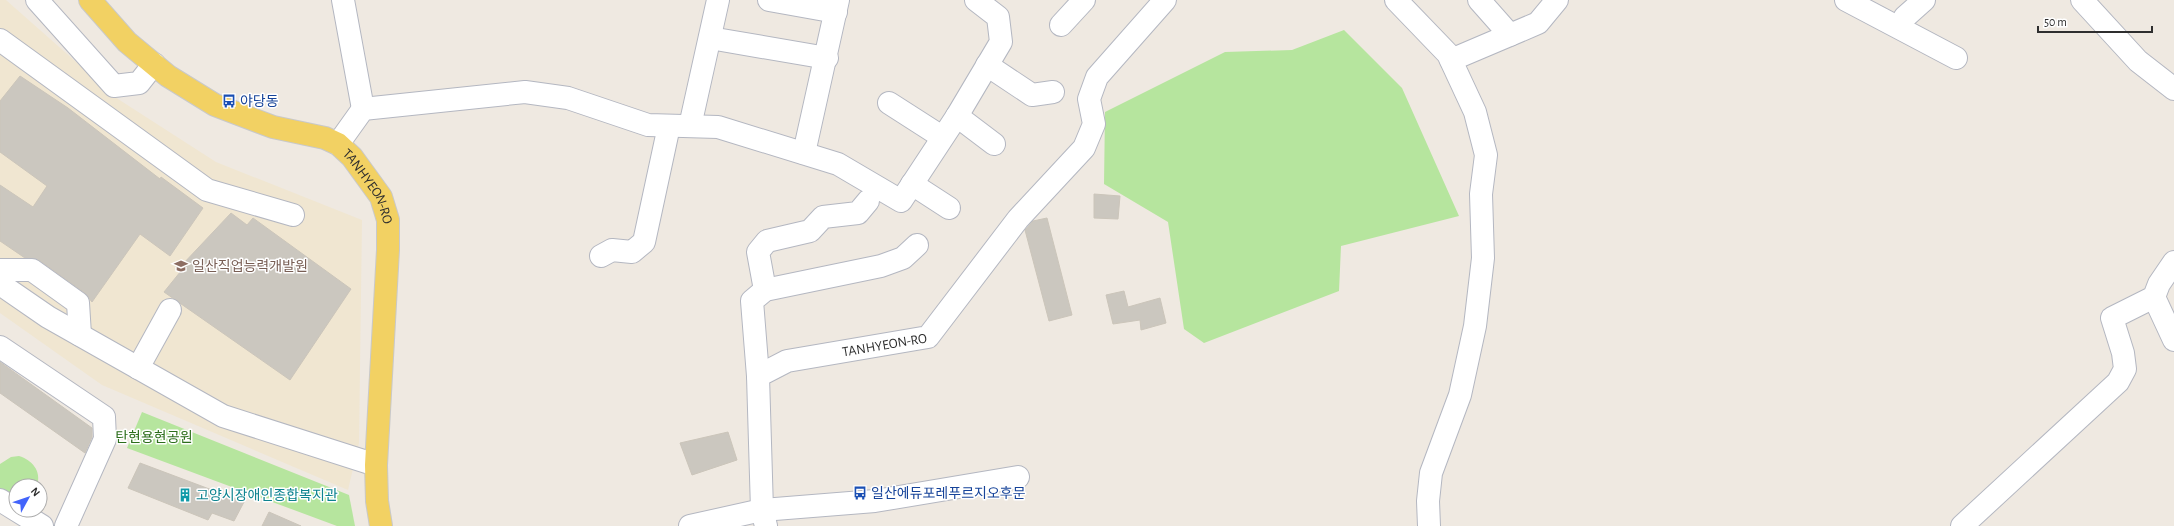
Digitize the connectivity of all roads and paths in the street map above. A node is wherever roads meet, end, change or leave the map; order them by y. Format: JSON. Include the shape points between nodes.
{"nodes":[{"id":1,"x":37,"y":0,"type":"edge"},
{"id":2,"x":90,"y":0,"type":"edge"},
{"id":3,"x":343,"y":0,"type":"edge"},
{"id":4,"x":718,"y":0,"type":"edge"},
{"id":5,"x":769,"y":0,"type":"edge"},
{"id":6,"x":976,"y":0,"type":"edge"},
{"id":7,"x":1084,"y":0,"type":"edge"},
{"id":8,"x":1165,"y":0,"type":"edge"},
{"id":9,"x":1396,"y":0,"type":"edge"},
{"id":10,"x":1479,"y":0,"type":"edge"},
{"id":11,"x":1557,"y":0,"type":"edge"},
{"id":12,"x":1846,"y":0,"type":"edge"},
{"id":13,"x":1924,"y":0,"type":"edge"},
{"id":14,"x":2082,"y":0,"type":"edge"},
{"id":15,"x":837,"y":6,"type":"edge"},
{"id":16,"x":1061,"y":25,"type":"dead end"},
{"id":17,"x":1899,"y":28,"type":"junction"},
{"id":18,"x":1510,"y":35,"type":"junction"},
{"id":19,"x":710,"y":38,"type":"junction"},
{"id":20,"x":0,"y":40,"type":"edge"},
{"id":21,"x":827,"y":58,"type":"junction"},
{"id":22,"x":1956,"y":58,"type":"dead end"},
{"id":23,"x":1451,"y":60,"type":"junction"},
{"id":24,"x":154,"y":64,"type":"junction"},
{"id":25,"x":987,"y":65,"type":"junction"},
{"id":26,"x":2174,"y":89,"type":"edge"},
{"id":27,"x":1053,"y":92,"type":"dead end"},
{"id":28,"x":889,"y":103,"type":"dead end"},
{"id":29,"x":363,"y":109,"type":"junction"},
{"id":30,"x":957,"y":116,"type":"junction"},
{"id":31,"x":680,"y":126,"type":"junction"},
{"id":32,"x":942,"y":137,"type":"junction"},
{"id":33,"x":338,"y":144,"type":"junction"},
{"id":34,"x":994,"y":144,"type":"dead end"},
{"id":35,"x":804,"y":153,"type":"junction"},
{"id":36,"x":912,"y":184,"type":"junction"},
{"id":37,"x":868,"y":201,"type":"dead end"},
{"id":38,"x":949,"y":208,"type":"dead end"},
{"id":39,"x":293,"y":215,"type":"dead end"},
{"id":40,"x":912,"y":239,"type":"dead end"},
{"id":41,"x":601,"y":256,"type":"dead end"},
{"id":42,"x":2174,"y":262,"type":"edge"},
{"id":43,"x":0,"y":270,"type":"edge"},
{"id":44,"x":0,"y":284,"type":"edge"},
{"id":45,"x":765,"y":290,"type":"junction"},
{"id":46,"x":2154,"y":296,"type":"junction"},
{"id":47,"x":170,"y":310,"type":"dead end"},
{"id":48,"x":80,"y":335,"type":"junction"},
{"id":49,"x":2174,"y":340,"type":"edge"},
{"id":50,"x":0,"y":347,"type":"edge"},
{"id":51,"x":138,"y":368,"type":"junction"},
{"id":52,"x":758,"y":376,"type":"junction"},
{"id":53,"x":376,"y":465,"type":"junction"},
{"id":54,"x":1018,"y":477,"type":"dead end"},
{"id":55,"x":0,"y":500,"type":"edge"},
{"id":56,"x":764,"y":518,"type":"edge"},
{"id":57,"x":42,"y":526,"type":"edge"},
{"id":58,"x":66,"y":526,"type":"edge"},
{"id":59,"x":382,"y":526,"type":"edge"},
{"id":60,"x":690,"y":526,"type":"edge"},
{"id":61,"x":1429,"y":526,"type":"edge"},
{"id":62,"x":1962,"y":526,"type":"edge"}],
"edges":[{"from":1,"to":24,"type":"street","via":[[114,86],[139,83]]},
{"from":2,"to":24,"type":"main road","name":"TANHYEON-RO","via":[[127,42]]},
{"from":3,"to":29,"type":"street"},
{"from":4,"to":19,"type":"street"},
{"from":5,"to":15,"type":"street"},
{"from":6,"to":25,"type":"street","via":[[998,17],[1001,42]]},
{"from":7,"to":16,"type":"street"},
{"from":8,"to":52,"type":"street","name":"TANHYEON-RO","via":[[1097,76],[1089,99],[1094,124],[1084,148],[1018,219],[928,337],[786,362]]},
{"from":9,"to":23,"type":"street"},
{"from":10,"to":18,"type":"street"},
{"from":11,"to":18,"type":"street","via":[[1538,23]]},
{"from":12,"to":17,"type":"street"},
{"from":13,"to":17,"type":"street","via":[[1905,17]]},
{"from":14,"to":26,"type":"street","via":[[2138,61]]},
{"from":15,"to":21,"type":"street"},
{"from":17,"to":22,"type":"street"},
{"from":18,"to":23,"type":"street"},
{"from":19,"to":21,"type":"street"},
{"from":19,"to":31,"type":"street"},
{"from":20,"to":39,"type":"street","via":[[207,190]]},
{"from":21,"to":35,"type":"street"},
{"from":23,"to":61,"type":"street","via":[[1475,112],[1486,155],[1481,194],[1483,258],[1475,326],[1460,395],[1431,473]]},
{"from":24,"to":33,"type":"main road","name":"TANHYEON-RO","via":[[168,76],[215,104],[273,127],[325,138]]},
{"from":25,"to":27,"type":"street","via":[[1032,95]]},
{"from":25,"to":30,"type":"street"},
{"from":28,"to":32,"type":"street"},
{"from":29,"to":31,"type":"street","via":[[525,92],[568,98],[648,125]]},
{"from":29,"to":33,"type":"street"},
{"from":30,"to":32,"type":"street"},
{"from":30,"to":34,"type":"street"},
{"from":31,"to":35,"type":"street","via":[[718,127]]},
{"from":31,"to":41,"type":"street","via":[[644,242],[632,252],[612,250]]},
{"from":32,"to":36,"type":"street"},
{"from":33,"to":53,"type":"main road","name":"TANHYEON-RO","via":[[352,158],[381,197],[388,220]]},
{"from":35,"to":36,"type":"street","via":[[838,164],[901,201]]},
{"from":36,"to":38,"type":"street"},
{"from":37,"to":45,"type":"street","via":[[858,214],[823,217],[810,231],[767,241],[758,252]]},
{"from":40,"to":45,"type":"street","via":[[903,258],[881,266]]},
{"from":42,"to":46,"type":"street"},
{"from":43,"to":48,"type":"street","via":[[32,270],[78,303]]},
{"from":44,"to":48,"type":"street","via":[[48,317]]},
{"from":45,"to":52,"type":"street","via":[[752,301]]},
{"from":46,"to":49,"type":"street"},
{"from":46,"to":62,"type":"street","via":[[2112,318],[2125,369],[2118,382]]},
{"from":47,"to":51,"type":"street"},
{"from":48,"to":51,"type":"street"},
{"from":50,"to":58,"type":"street","via":[[104,417],[105,439]]},
{"from":51,"to":53,"type":"street","via":[[223,416]]},
{"from":52,"to":56,"type":"street"},
{"from":53,"to":59,"type":"main road","name":"TANHYEON-RO","via":[[377,501]]},
{"from":54,"to":56,"type":"street"},
{"from":55,"to":57,"type":"street"},
{"from":56,"to":60,"type":"street"}]}
